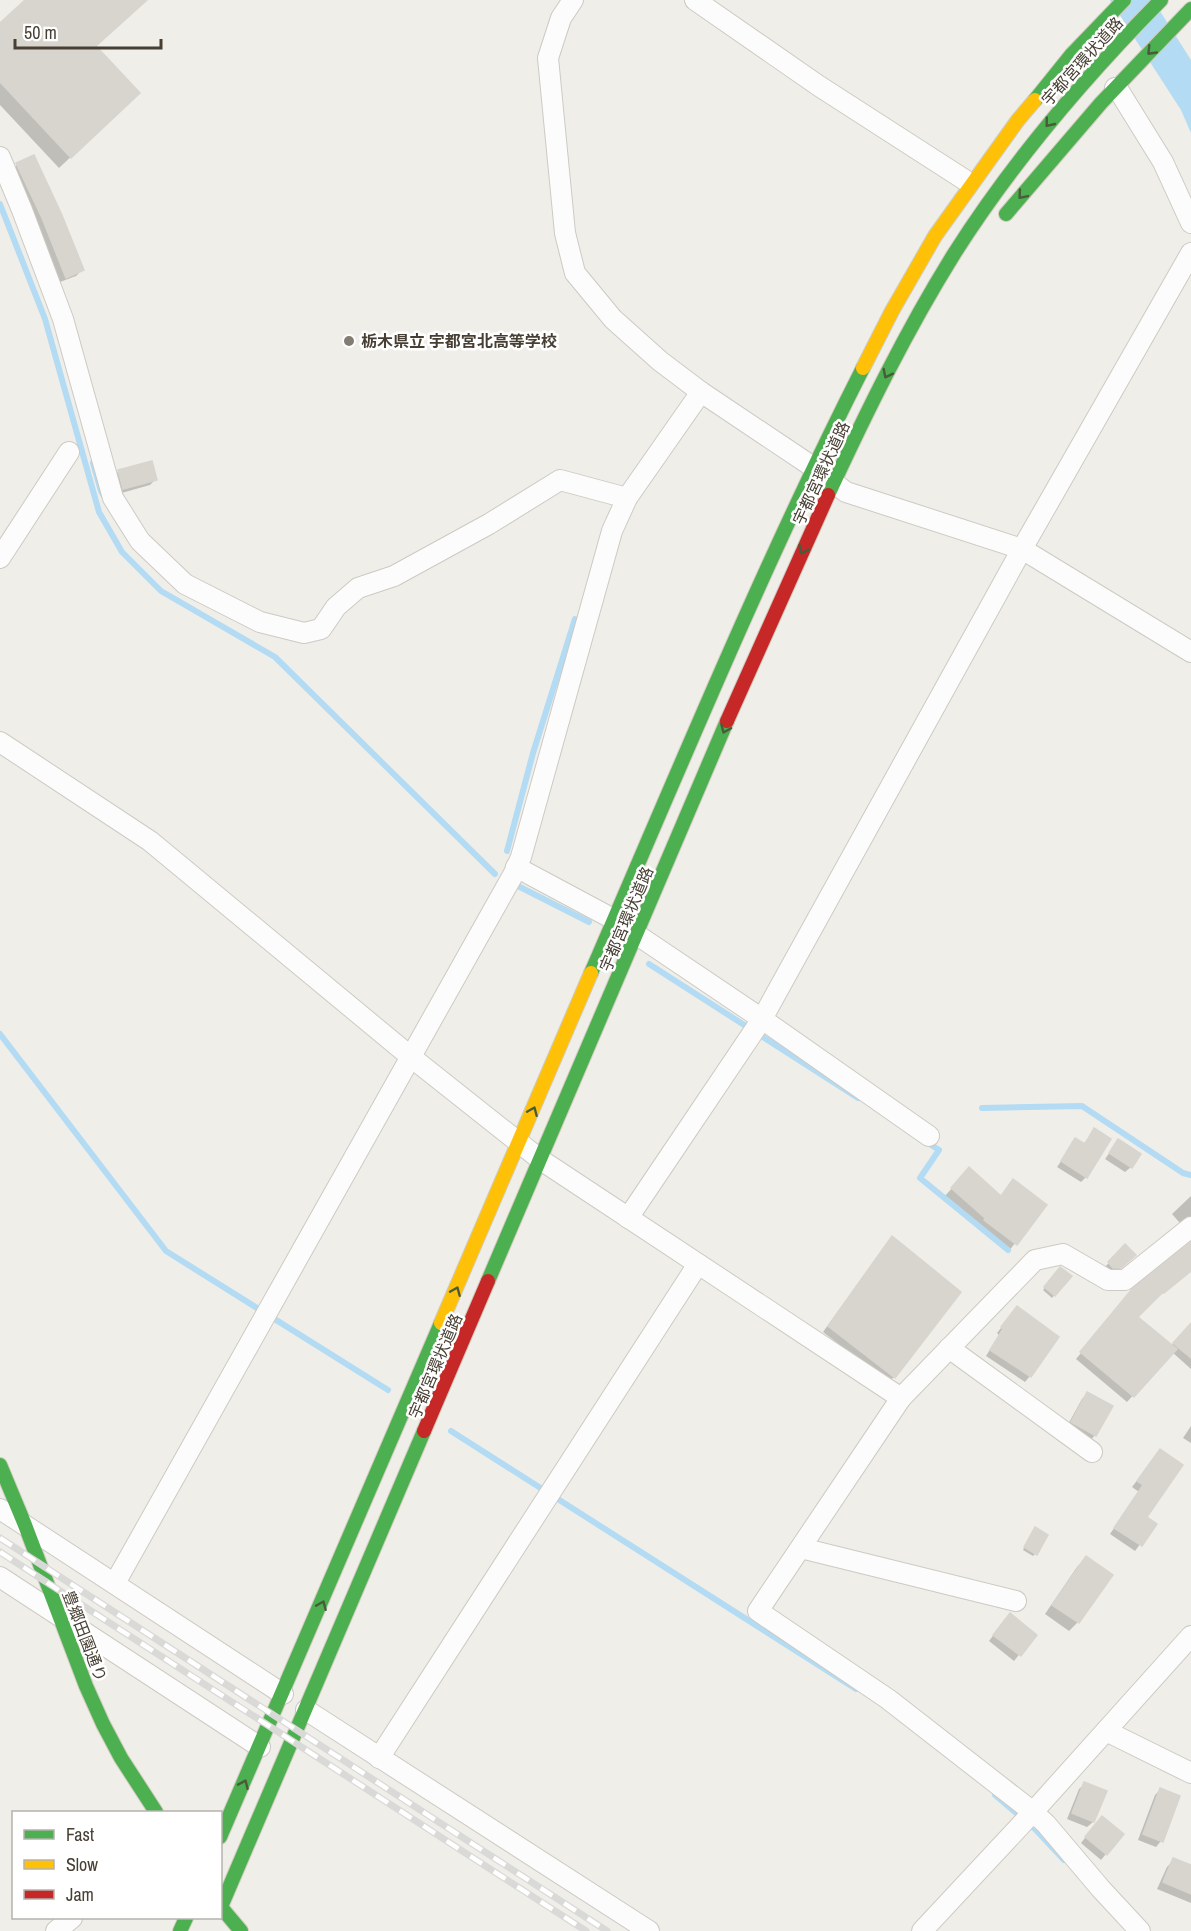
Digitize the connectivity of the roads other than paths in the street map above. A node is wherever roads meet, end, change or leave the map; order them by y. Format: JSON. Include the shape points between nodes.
{"nodes":[{"id":1,"x":573,"y":0,"type":"edge"},
{"id":2,"x":695,"y":0,"type":"edge"},
{"id":3,"x":1124,"y":0,"type":"edge"},
{"id":4,"x":1161,"y":0,"type":"edge"},
{"id":5,"x":1191,"y":9,"type":"edge"},
{"id":6,"x":1115,"y":88,"type":"junction"},
{"id":7,"x":992,"y":132,"type":"dead end"},
{"id":8,"x":0,"y":157,"type":"edge"},
{"id":9,"x":965,"y":180,"type":"junction"},
{"id":10,"x":1191,"y":224,"type":"edge"},
{"id":11,"x":994,"y":228,"type":"dead end"},
{"id":12,"x":935,"y":236,"type":"junction"},
{"id":13,"x":1191,"y":253,"type":"edge"},
{"id":14,"x":960,"y":271,"type":"dead end"},
{"id":15,"x":901,"y":346,"type":"junction"},
{"id":16,"x":701,"y":392,"type":"junction"},
{"id":17,"x":69,"y":452,"type":"dead end"},
{"id":18,"x":813,"y":467,"type":"junction"},
{"id":19,"x":833,"y":482,"type":"junction"},
{"id":20,"x":627,"y":498,"type":"junction"},
{"id":21,"x":1022,"y":549,"type":"junction"},
{"id":22,"x":0,"y":558,"type":"edge"},
{"id":23,"x":1191,"y":651,"type":"edge"},
{"id":24,"x":0,"y":742,"type":"edge"},
{"id":25,"x":516,"y":867,"type":"junction"},
{"id":26,"x":615,"y":920,"type":"junction"},
{"id":27,"x":637,"y":934,"type":"junction"},
{"id":28,"x":762,"y":1019,"type":"junction"},
{"id":29,"x":411,"y":1057,"type":"junction"},
{"id":30,"x":929,"y":1136,"type":"dead end"},
{"id":31,"x":519,"y":1144,"type":"junction"},
{"id":32,"x":541,"y":1160,"type":"junction"},
{"id":33,"x":628,"y":1218,"type":"junction"},
{"id":34,"x":1191,"y":1227,"type":"edge"},
{"id":35,"x":698,"y":1264,"type":"junction"},
{"id":36,"x":949,"y":1348,"type":"junction"},
{"id":37,"x":901,"y":1398,"type":"junction"},
{"id":38,"x":1092,"y":1452,"type":"dead end"},
{"id":39,"x":0,"y":1464,"type":"edge"},
{"id":40,"x":0,"y":1509,"type":"edge"},
{"id":41,"x":25,"y":1525,"type":"junction"},
{"id":42,"x":801,"y":1548,"type":"junction"},
{"id":43,"x":0,"y":1577,"type":"edge"},
{"id":44,"x":115,"y":1583,"type":"junction"},
{"id":45,"x":1016,"y":1601,"type":"dead end"},
{"id":46,"x":60,"y":1615,"type":"junction"},
{"id":47,"x":1191,"y":1636,"type":"edge"},
{"id":48,"x":284,"y":1694,"type":"junction"},
{"id":49,"x":306,"y":1710,"type":"junction"},
{"id":50,"x":1106,"y":1731,"type":"junction"},
{"id":51,"x":260,"y":1747,"type":"junction"},
{"id":52,"x":380,"y":1758,"type":"junction"},
{"id":53,"x":1191,"y":1773,"type":"edge"},
{"id":54,"x":155,"y":1811,"type":"edge"},
{"id":55,"x":1033,"y":1812,"type":"junction"},
{"id":56,"x":222,"y":1832,"type":"edge"},
{"id":57,"x":222,"y":1906,"type":"edge"},
{"id":58,"x":222,"y":1909,"type":"edge"},
{"id":59,"x":70,"y":1919,"type":"edge"},
{"id":60,"x":56,"y":1931,"type":"edge"},
{"id":61,"x":241,"y":1931,"type":"edge"},
{"id":62,"x":649,"y":1931,"type":"edge"},
{"id":63,"x":922,"y":1931,"type":"edge"},
{"id":64,"x":1140,"y":1931,"type":"edge"}],
"edges":[{"from":1,"to":16,"type":"street","via":[[561,18],[548,58],[565,233],[575,273],[614,319]]},
{"from":2,"to":9,"type":"street"},
{"from":3,"to":12,"type":"main road","name":"宇都宮環状道路","via":[[1072,54],[1018,120]]},
{"from":4,"to":15,"type":"main road","name":"宇都宮環状道路","one_way":true,"via":[[1086,78],[1028,150],[967,236]]},
{"from":5,"to":6,"type":"main road","one_way":true},
{"from":6,"to":10,"type":"street","via":[[1163,162]]},
{"from":6,"to":11,"type":"main road","one_way":true},
{"from":7,"to":9,"type":"main road"},
{"from":8,"to":20,"type":"street","via":[[63,319],[113,498],[140,541],[185,584],[260,622],[304,633],[321,629],[336,607],[358,588],[394,576],[560,480]]},
{"from":9,"to":12,"type":"main road"},
{"from":12,"to":18,"type":"main road","name":"宇都宮環状道路"},
{"from":13,"to":21,"type":"street"},
{"from":14,"to":15,"type":"main road"},
{"from":15,"to":19,"type":"main road","name":"宇都宮環状道路","one_way":true},
{"from":16,"to":18,"type":"street"},
{"from":16,"to":20,"type":"street"},
{"from":17,"to":22,"type":"street"},
{"from":18,"to":19,"type":"street"},
{"from":18,"to":26,"type":"main road","name":"宇都宮環状道路"},
{"from":19,"to":21,"type":"street","via":[[846,492]]},
{"from":19,"to":27,"type":"main road","name":"宇都宮環状道路","one_way":true},
{"from":20,"to":25,"type":"street","via":[[612,531]]},
{"from":21,"to":23,"type":"street"},
{"from":21,"to":28,"type":"street"},
{"from":24,"to":29,"type":"street","via":[[150,841]]},
{"from":25,"to":26,"type":"street"},
{"from":25,"to":29,"type":"street"},
{"from":26,"to":27,"type":"street"},
{"from":31,"to":26,"type":"main road","name":"宇都宮環状道路","one_way":true},
{"from":27,"to":28,"type":"street"},
{"from":27,"to":32,"type":"main road","name":"宇都宮環状道路"},
{"from":28,"to":30,"type":"street"},
{"from":28,"to":33,"type":"street"},
{"from":29,"to":31,"type":"street"},
{"from":29,"to":44,"type":"street"},
{"from":31,"to":32,"type":"street"},
{"from":48,"to":31,"type":"main road","name":"宇都宮環状道路","one_way":true},
{"from":32,"to":33,"type":"street"},
{"from":32,"to":49,"type":"main road","name":"宇都宮環状道路"},
{"from":33,"to":35,"type":"street"},
{"from":34,"to":36,"type":"street","via":[[1125,1280],[1108,1280],[1063,1254],[1035,1260]]},
{"from":35,"to":37,"type":"street"},
{"from":35,"to":52,"type":"street"},
{"from":36,"to":37,"type":"street"},
{"from":36,"to":38,"type":"street"},
{"from":37,"to":42,"type":"street"},
{"from":39,"to":41,"type":"main road","name":"豊郷田園通り"},
{"from":40,"to":41,"type":"street"},
{"from":41,"to":44,"type":"street"},
{"from":41,"to":46,"type":"main road","name":"豊郷田園通り"},
{"from":42,"to":45,"type":"street"},
{"from":42,"to":55,"type":"street","via":[[758,1611],[888,1700]]},
{"from":43,"to":46,"type":"street"},
{"from":44,"to":48,"type":"street"},
{"from":46,"to":51,"type":"street"},
{"from":46,"to":54,"type":"main road","name":"豊郷田園通り","via":[[103,1724]]},
{"from":47,"to":50,"type":"street"},
{"from":48,"to":51,"type":"main road","name":"宇都宮環状道路"},
{"from":49,"to":52,"type":"street"},
{"from":49,"to":57,"type":"main road","name":"宇都宮環状道路"},
{"from":50,"to":53,"type":"street"},
{"from":50,"to":55,"type":"street"},
{"from":56,"to":51,"type":"main road","name":"宇都宮環状道路","one_way":true},
{"from":52,"to":62,"type":"street"},
{"from":55,"to":63,"type":"street"},
{"from":55,"to":64,"type":"street"},
{"from":58,"to":61,"type":"main road"},
{"from":59,"to":60,"type":"street"}]}
